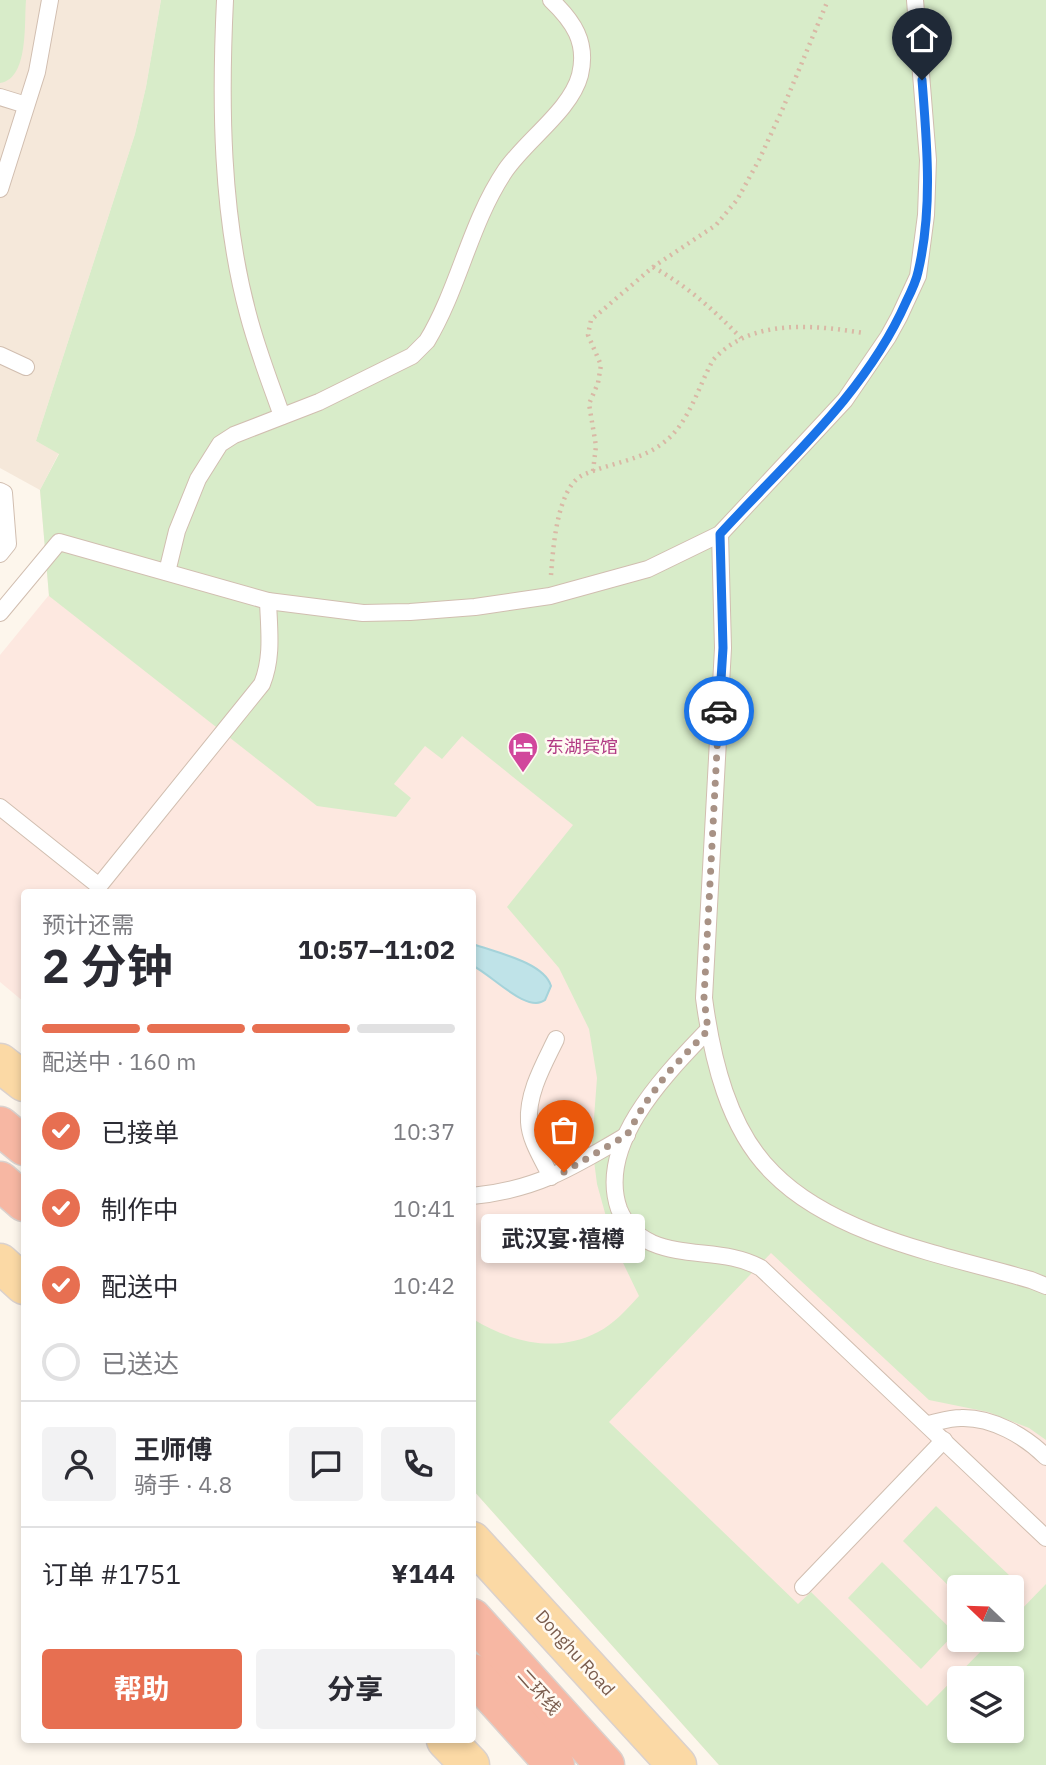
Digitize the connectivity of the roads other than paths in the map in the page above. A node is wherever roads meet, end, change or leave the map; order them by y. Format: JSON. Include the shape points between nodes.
{"nodes":[{"id":1,"x":50,"y":0,"type":"edge"},
{"id":2,"x":225,"y":0,"type":"edge"},
{"id":3,"x":551,"y":0,"type":"edge"},
{"id":4,"x":915,"y":0,"type":"edge"},
{"id":5,"x":0,"y":97,"type":"edge"},
{"id":6,"x":26,"y":105,"type":"junction"},
{"id":7,"x":0,"y":189,"type":"edge"},
{"id":8,"x":0,"y":355,"type":"edge"},
{"id":9,"x":26,"y":367,"type":"dead end"},
{"id":10,"x":282,"y":416,"type":"junction"},
{"id":11,"x":0,"y":491,"type":"edge"},
{"id":12,"x":720,"y":534,"type":"junction"},
{"id":13,"x":0,"y":554,"type":"edge"},
{"id":14,"x":167,"y":572,"type":"junction"},
{"id":15,"x":7,"y":592,"type":"edge"},
{"id":16,"x":268,"y":601,"type":"junction"},
{"id":17,"x":0,"y":613,"type":"edge"},
{"id":18,"x":0,"y":807,"type":"edge"},
{"id":19,"x":708,"y":1030,"type":"junction"},
{"id":20,"x":555,"y":1039,"type":"dead end"},
{"id":21,"x":0,"y":1063,"type":"edge"},
{"id":22,"x":21,"y":1080,"type":"edge"},
{"id":23,"x":0,"y":1126,"type":"edge"},
{"id":24,"x":627,"y":1135,"type":"junction"},
{"id":25,"x":21,"y":1144,"type":"edge"},
{"id":26,"x":551,"y":1177,"type":"junction"},
{"id":27,"x":0,"y":1181,"type":"edge"},
{"id":28,"x":476,"y":1195,"type":"edge"},
{"id":29,"x":21,"y":1199,"type":"edge"},
{"id":30,"x":0,"y":1262,"type":"edge"},
{"id":31,"x":21,"y":1281,"type":"edge"},
{"id":32,"x":1046,"y":1286,"type":"edge"},
{"id":33,"x":927,"y":1424,"type":"junction"},
{"id":34,"x":944,"y":1440,"type":"junction"},
{"id":35,"x":1046,"y":1457,"type":"edge"},
{"id":36,"x":1043,"y":1529,"type":"edge"},
{"id":37,"x":476,"y":1545,"type":"edge"},
{"id":38,"x":803,"y":1587,"type":"dead end"},
{"id":39,"x":476,"y":1622,"type":"edge"},
{"id":40,"x":476,"y":1677,"type":"edge"},
{"id":41,"x":449,"y":1743,"type":"edge"},
{"id":42,"x":470,"y":1765,"type":"edge"},
{"id":43,"x":555,"y":1765,"type":"edge"},
{"id":44,"x":605,"y":1765,"type":"edge"},
{"id":45,"x":677,"y":1765,"type":"edge"}],
"edges":[{"from":1,"to":6,"type":"lane"},
{"from":2,"to":10,"type":"lane","via":[[224,121],[235,253],[248,314]]},
{"from":3,"to":10,"type":"lane","via":[[580,35],[580,75],[572,95],[520,151],[491,194],[427,341],[412,356]]},
{"from":4,"to":12,"type":"lane","via":[[928,160],[918,275],[888,337],[845,400]]},
{"from":5,"to":6,"type":"lane"},
{"from":6,"to":7,"type":"lane"},
{"from":8,"to":9,"type":"lane"},
{"from":10,"to":14,"type":"lane","via":[[234,435],[210,457],[177,531]]},
{"from":11,"to":13,"type":"lane","via":[[4,493],[8,544]]},
{"from":12,"to":16,"type":"lane","via":[[648,569],[550,596],[410,612],[353,612]]},
{"from":12,"to":19,"type":"lane","via":[[723,648],[704,998]]},
{"from":14,"to":15,"type":"lane","via":[[59,542]]},
{"from":14,"to":16,"type":"lane"},
{"from":15,"to":17,"type":"lane"},
{"from":16,"to":18,"type":"lane","via":[[270,653],[262,684],[99,886]]},
{"from":19,"to":24,"type":"lane","via":[[666,1075]]},
{"from":19,"to":32,"type":"lane","via":[[738,1123],[771,1172],[795,1194],[848,1224]]},
{"from":20,"to":26,"type":"lane","via":[[534,1087],[528,1122]]},
{"from":21,"to":22,"type":"main road"},
{"from":23,"to":25,"type":"highway"},
{"from":24,"to":26,"type":"lane"},
{"from":24,"to":33,"type":"lane","via":[[615,1189],[622,1216],[634,1231],[654,1244],[739,1259],[761,1268]]},
{"from":26,"to":28,"type":"lane","via":[[517,1190]]},
{"from":27,"to":29,"type":"highway"},
{"from":30,"to":31,"type":"main road"},
{"from":33,"to":34,"type":"lane"},
{"from":33,"to":35,"type":"lane","via":[[962,1418],[985,1421],[1017,1435]]},
{"from":34,"to":36,"type":"lane"},
{"from":34,"to":38,"type":"lane"},
{"from":37,"to":45,"type":"main road","name":"Donghu Road"},
{"from":39,"to":44,"type":"highway","name":"二环线"},
{"from":40,"to":43,"type":"highway","name":"二环线"},
{"from":41,"to":42,"type":"main road"}]}
